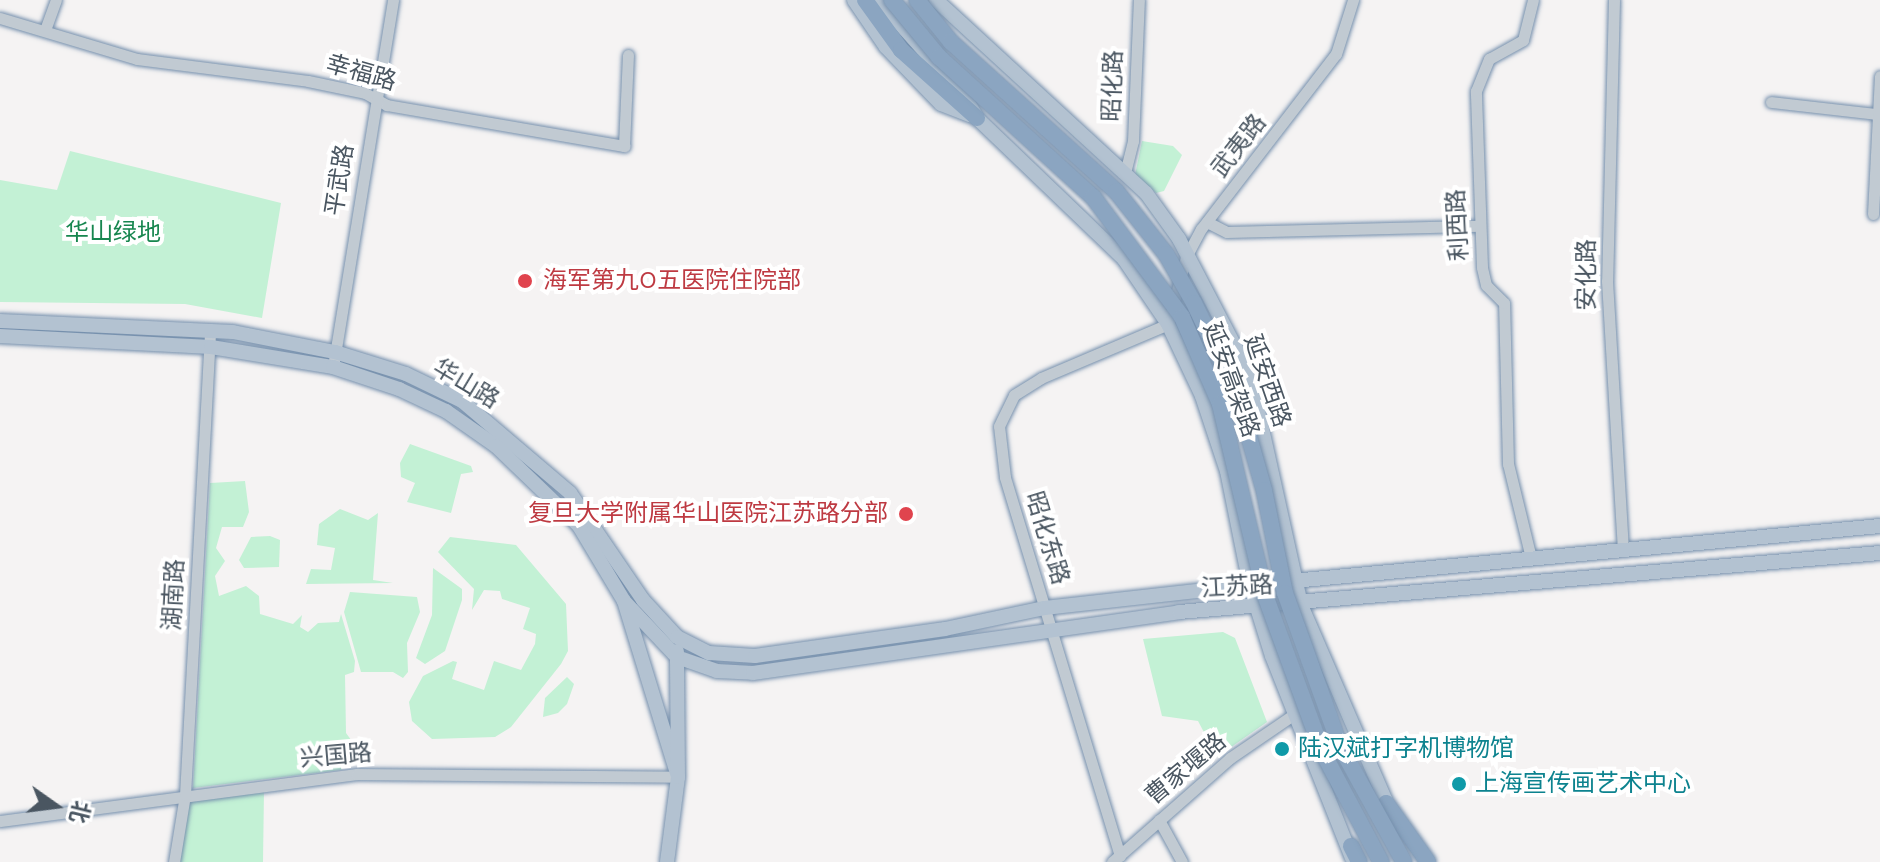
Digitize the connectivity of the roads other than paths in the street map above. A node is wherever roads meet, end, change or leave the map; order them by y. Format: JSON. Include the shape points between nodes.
{"nodes":[{"id":1,"x":56,"y":0,"type":"edge"},
{"id":2,"x":393,"y":0,"type":"edge"},
{"id":3,"x":854,"y":0,"type":"edge"},
{"id":4,"x":865,"y":0,"type":"edge"},
{"id":5,"x":879,"y":0,"type":"edge"},
{"id":6,"x":892,"y":0,"type":"edge"},
{"id":7,"x":917,"y":0,"type":"edge"},
{"id":8,"x":936,"y":0,"type":"edge"},
{"id":9,"x":1139,"y":0,"type":"edge"},
{"id":10,"x":1353,"y":0,"type":"edge"},
{"id":11,"x":1533,"y":0,"type":"edge"},
{"id":12,"x":1614,"y":0,"type":"edge"},
{"id":13,"x":0,"y":18,"type":"edge"},
{"id":14,"x":45,"y":30,"type":"junction"},
{"id":15,"x":628,"y":55,"type":"dead end"},
{"id":16,"x":1880,"y":76,"type":"edge"},
{"id":17,"x":375,"y":99,"type":"junction"},
{"id":18,"x":1771,"y":102,"type":"dead end"},
{"id":19,"x":1876,"y":114,"type":"junction"},
{"id":20,"x":977,"y":118,"type":"junction"},
{"id":21,"x":1125,"y":173,"type":"junction"},
{"id":22,"x":1873,"y":214,"type":"dead end"},
{"id":23,"x":1207,"y":222,"type":"junction"},
{"id":24,"x":1480,"y":226,"type":"junction"},
{"id":25,"x":1186,"y":257,"type":"junction"},
{"id":26,"x":0,"y":321,"type":"edge"},
{"id":27,"x":1168,"y":324,"type":"junction"},
{"id":28,"x":210,"y":330,"type":"junction"},
{"id":29,"x":0,"y":336,"type":"edge"},
{"id":30,"x":211,"y":347,"type":"junction"},
{"id":31,"x":334,"y":360,"type":"junction"},
{"id":32,"x":1880,"y":526,"type":"edge"},
{"id":33,"x":1623,"y":549,"type":"junction"},
{"id":34,"x":1880,"y":553,"type":"edge"},
{"id":35,"x":1531,"y":558,"type":"junction"},
{"id":36,"x":1296,"y":582,"type":"junction"},
{"id":37,"x":1250,"y":585,"type":"junction"},
{"id":38,"x":624,"y":601,"type":"junction"},
{"id":39,"x":1301,"y":605,"type":"junction"},
{"id":40,"x":1045,"y":608,"type":"junction"},
{"id":41,"x":1257,"y":608,"type":"junction"},
{"id":42,"x":1050,"y":630,"type":"junction"},
{"id":43,"x":677,"y":637,"type":"junction"},
{"id":44,"x":677,"y":657,"type":"junction"},
{"id":45,"x":1293,"y":715,"type":"junction"},
{"id":46,"x":678,"y":777,"type":"junction"},
{"id":47,"x":185,"y":795,"type":"junction"},
{"id":48,"x":1386,"y":803,"type":"junction"},
{"id":49,"x":1159,"y":820,"type":"junction"},
{"id":50,"x":0,"y":821,"type":"edge"},
{"id":51,"x":1354,"y":857,"type":"edge"},
{"id":52,"x":1116,"y":859,"type":"edge"},
{"id":53,"x":174,"y":862,"type":"edge"},
{"id":54,"x":667,"y":862,"type":"edge"},
{"id":55,"x":1182,"y":862,"type":"edge"},
{"id":56,"x":1365,"y":862,"type":"edge"},
{"id":57,"x":1381,"y":862,"type":"edge"},
{"id":58,"x":1404,"y":862,"type":"edge"},
{"id":59,"x":1418,"y":862,"type":"edge"},
{"id":60,"x":1428,"y":862,"type":"edge"}],
"edges":[{"from":1,"to":14,"type":"street"},
{"from":2,"to":17,"type":"street","name":"平武路"},
{"from":3,"to":20,"type":"main road","via":[[886,47],[941,104]]},
{"from":4,"to":20,"type":"highway","via":[[933,83]]},
{"from":5,"to":20,"type":"main road","via":[[965,97]]},
{"from":6,"to":57,"type":"highway","name":"延安高架路","bridge":true,"via":[[978,96],[1093,197],[1182,317],[1220,404],[1265,595],[1322,751]]},
{"from":7,"to":58,"type":"highway","name":"延安高架路","bridge":true,"via":[[951,42],[1116,191],[1166,254],[1194,303],[1236,391],[1285,593],[1340,746]]},
{"from":8,"to":21,"type":"main road","name":"延安西路"},
{"from":9,"to":21,"type":"street","name":"昭化路","via":[[1133,141]]},
{"from":10,"to":23,"type":"street","name":"武夷路","via":[[1336,54]]},
{"from":11,"to":24,"type":"street","name":"利西路","via":[[1523,40],[1489,59],[1477,84]]},
{"from":12,"to":33,"type":"street","name":"安化路","via":[[1607,281]]},
{"from":13,"to":14,"type":"street","name":"幸福路"},
{"from":14,"to":17,"type":"street","name":"幸福路","via":[[137,59],[308,81]]},
{"from":15,"to":17,"type":"street","name":"幸福路","via":[[624,146]]},
{"from":16,"to":19,"type":"street"},
{"from":17,"to":31,"type":"street","name":"平武路"},
{"from":18,"to":19,"type":"street"},
{"from":19,"to":22,"type":"street","via":[[1880,123]]},
{"from":20,"to":27,"type":"main road","via":[[1124,259]]},
{"from":21,"to":25,"type":"main road","name":"延安西路","via":[[1146,193]]},
{"from":23,"to":24,"type":"street","via":[[1227,232]]},
{"from":23,"to":25,"type":"street","name":"武夷路"},
{"from":24,"to":35,"type":"street","name":"利西路","via":[[1484,279],[1504,303],[1506,448]]},
{"from":25,"to":27,"type":"street","name":"武夷路"},
{"from":25,"to":36,"type":"main road","name":"延安西路","via":[[1240,356],[1255,397]]},
{"from":26,"to":28,"type":"main road","name":"华山路"},
{"from":27,"to":37,"type":"main road","via":[[1202,396],[1227,471]]},
{"from":27,"to":40,"type":"street","name":"昭化东路","via":[[1041,378],[1014,395],[999,426],[1005,477]]},
{"from":28,"to":30,"type":"street","name":"湖南路"},
{"from":28,"to":31,"type":"main road","name":"华山路"},
{"from":29,"to":30,"type":"main road","name":"华山路"},
{"from":30,"to":31,"type":"main road","name":"华山路"},
{"from":30,"to":47,"type":"street","name":"湖南路"},
{"from":31,"to":38,"type":"main road","name":"华山路","via":[[446,411],[496,446],[579,526]]},
{"from":31,"to":43,"type":"main road","name":"华山路","via":[[406,374],[462,401],[506,436],[570,493],[643,600]]},
{"from":32,"to":33,"type":"main road","name":"江苏路"},
{"from":33,"to":35,"type":"main road","name":"江苏路"},
{"from":34,"to":39,"type":"main road","name":"江苏路"},
{"from":35,"to":36,"type":"main road","name":"江苏路"},
{"from":36,"to":37,"type":"main road","name":"江苏路"},
{"from":36,"to":39,"type":"main road","name":"延安西路"},
{"from":37,"to":40,"type":"main road","name":"江苏路"},
{"from":37,"to":41,"type":"main road"},
{"from":38,"to":44,"type":"main road","name":"江苏路"},
{"from":38,"to":46,"type":"main road","name":"华山路"},
{"from":39,"to":41,"type":"main road","name":"江苏路"},
{"from":39,"to":48,"type":"main road","name":"延安西路"},
{"from":40,"to":42,"type":"street","name":"昭化东路"},
{"from":40,"to":43,"type":"main road","name":"江苏路","via":[[945,629],[755,656],[709,653]]},
{"from":41,"to":42,"type":"main road","name":"江苏路","via":[[1179,612]]},
{"from":41,"to":45,"type":"main road"},
{"from":42,"to":44,"type":"main road","name":"江苏路","via":[[753,673],[717,671]]},
{"from":42,"to":52,"type":"street","name":"昭化东路"},
{"from":43,"to":44,"type":"main road","name":"华山路"},
{"from":44,"to":46,"type":"main road","name":"华山路"},
{"from":45,"to":49,"type":"street","name":"曹家堰路","via":[[1215,771]]},
{"from":45,"to":51,"type":"main road"},
{"from":46,"to":47,"type":"street","name":"兴国路","via":[[357,774]]},
{"from":46,"to":54,"type":"main road","name":"华山路"},
{"from":47,"to":50,"type":"street","name":"兴国路"},
{"from":47,"to":53,"type":"street","name":"湖南路"},
{"from":48,"to":59,"type":"main road","name":"延安西路"},
{"from":48,"to":60,"type":"highway"},
{"from":49,"to":52,"type":"street","name":"曹家堰路"},
{"from":49,"to":55,"type":"street"},
{"from":51,"to":56,"type":"main road"}]}
